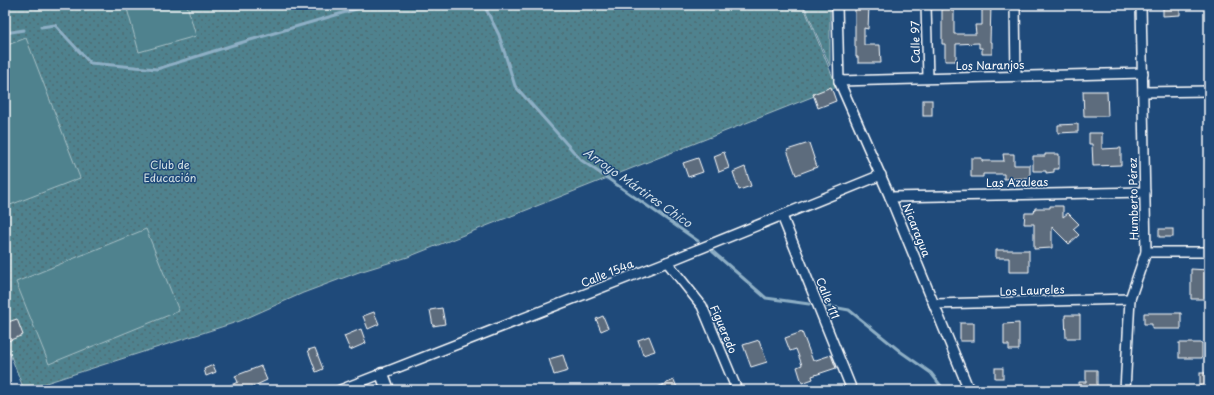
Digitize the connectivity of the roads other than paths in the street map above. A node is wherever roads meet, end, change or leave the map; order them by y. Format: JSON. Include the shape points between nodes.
{"nodes":[{"id":1,"x":837,"y":5,"type":"edge"},
{"id":2,"x":926,"y":5,"type":"edge"},
{"id":3,"x":1015,"y":5,"type":"edge"},
{"id":4,"x":1141,"y":5,"type":"edge"},
{"id":5,"x":1142,"y":73,"type":"junction"},
{"id":6,"x":1016,"y":76,"type":"junction"},
{"id":7,"x":928,"y":78,"type":"junction"},
{"id":8,"x":839,"y":81,"type":"junction"},
{"id":9,"x":1209,"y":91,"type":"edge"},
{"id":10,"x":1143,"y":92,"type":"junction"},
{"id":11,"x":881,"y":175,"type":"junction"},
{"id":12,"x":1145,"y":192,"type":"junction"},
{"id":13,"x":890,"y":197,"type":"junction"},
{"id":14,"x":782,"y":216,"type":"junction"},
{"id":15,"x":1146,"y":252,"type":"junction"},
{"id":16,"x":1209,"y":252,"type":"edge"},
{"id":17,"x":667,"y":262,"type":"junction"},
{"id":18,"x":1130,"y":299,"type":"junction"},
{"id":19,"x":934,"y":304,"type":"junction"},
{"id":20,"x":382,"y":374,"type":"junction"},
{"id":21,"x":340,"y":390,"type":"edge"},
{"id":22,"x":388,"y":390,"type":"edge"},
{"id":23,"x":737,"y":390,"type":"edge"},
{"id":24,"x":852,"y":390,"type":"edge"},
{"id":25,"x":969,"y":390,"type":"edge"},
{"id":26,"x":1125,"y":390,"type":"edge"}],
"edges":[{"from":1,"to":8,"type":"street"},
{"from":2,"to":7,"type":"street","name":"Calle 97"},
{"from":3,"to":6,"type":"street"},
{"from":4,"to":5,"type":"street","name":"Humberto Pérez"},
{"from":5,"to":6,"type":"street","name":"Los Naranjos"},
{"from":5,"to":10,"type":"street","name":"Humberto Pérez"},
{"from":6,"to":7,"type":"street","name":"Los Naranjos"},
{"from":7,"to":8,"type":"street","name":"Los Naranjos"},
{"from":8,"to":11,"type":"street","name":"Nicaragua"},
{"from":9,"to":10,"type":"street"},
{"from":10,"to":12,"type":"street","name":"Humberto Pérez"},
{"from":11,"to":13,"type":"street","name":"Nicaragua"},
{"from":11,"to":14,"type":"street","name":"Calle 154a"},
{"from":12,"to":13,"type":"street","name":"Las Azaleas"},
{"from":12,"to":15,"type":"street","name":"Humberto Pérez"},
{"from":13,"to":19,"type":"street","name":"Nicaragua"},
{"from":14,"to":17,"type":"street","name":"Calle 154a"},
{"from":14,"to":24,"type":"street","name":"Calle 111"},
{"from":15,"to":16,"type":"street"},
{"from":15,"to":18,"type":"street","name":"Humberto Pérez"},
{"from":17,"to":20,"type":"street","name":"Calle 154a"},
{"from":17,"to":23,"type":"street","name":"Figueredo","via":[[702,306]]},
{"from":18,"to":19,"type":"street","name":"Los Laureles"},
{"from":18,"to":26,"type":"street","name":"Humberto Pérez"},
{"from":19,"to":25,"type":"street","name":"Nicaragua"},
{"from":20,"to":21,"type":"street","name":"Calle 154a"},
{"from":20,"to":22,"type":"street"}]}
